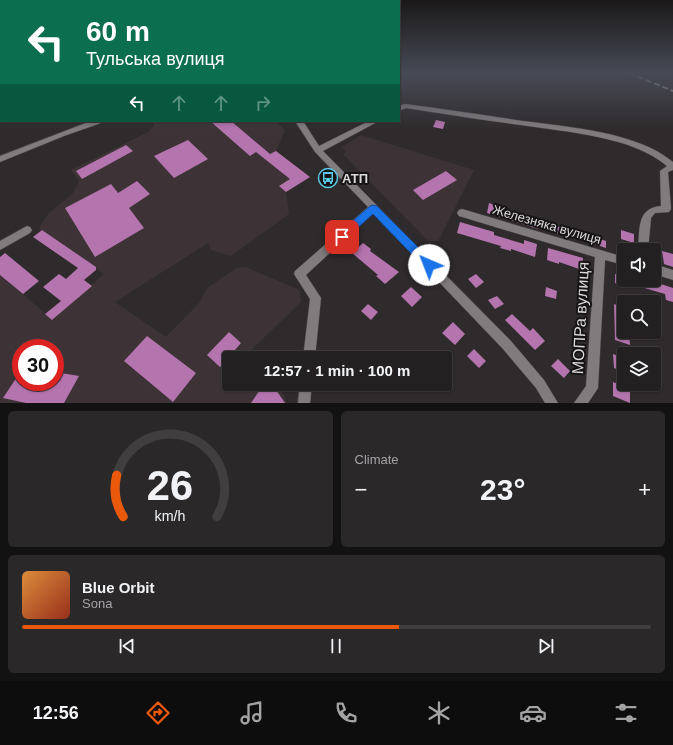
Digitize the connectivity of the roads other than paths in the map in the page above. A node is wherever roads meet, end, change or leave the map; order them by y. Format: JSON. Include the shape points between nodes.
{"nodes":[{"id":1,"x":400,"y":108,"type":"edge"},
{"id":2,"x":95,"y":122,"type":"edge"},
{"id":3,"x":300,"y":122,"type":"edge"},
{"id":4,"x":373,"y":122,"type":"edge"},
{"id":5,"x":318,"y":150,"type":"junction"},
{"id":6,"x":0,"y":159,"type":"edge"},
{"id":7,"x":672,"y":167,"type":"edge"},
{"id":8,"x":373,"y":208,"type":"junction"},
{"id":9,"x":462,"y":213,"type":"dead end"},
{"id":10,"x":26,"y":230,"type":"dead end"},
{"id":11,"x":644,"y":243,"type":"edge"},
{"id":12,"x":0,"y":246,"type":"edge"},
{"id":13,"x":600,"y":254,"type":"junction"},
{"id":14,"x":617,"y":259,"type":"edge"},
{"id":15,"x":661,"y":271,"type":"edge"},
{"id":16,"x":673,"y":275,"type":"edge"},
{"id":17,"x":310,"y":351,"type":"edge"},
{"id":18,"x":305,"y":391,"type":"edge"},
{"id":19,"x":304,"y":403,"type":"edge"},
{"id":20,"x":552,"y":403,"type":"edge"},
{"id":21,"x":580,"y":403,"type":"edge"}],
"edges":[{"from":1,"to":7,"type":"street","via":[[405,106],[585,132],[631,143],[659,155]]},
{"from":2,"to":6,"type":"street"},
{"from":3,"to":5,"type":"street"},
{"from":4,"to":5,"type":"street"},
{"from":5,"to":8,"type":"street"},
{"from":7,"to":11,"type":"street","via":[[664,171],[666,209],[653,210],[646,217]]},
{"from":8,"to":17,"type":"street","via":[[299,274],[316,298]]},
{"from":8,"to":20,"type":"street","via":[[506,345],[540,384]]},
{"from":9,"to":13,"type":"street","name":"Железняка вулиця"},
{"from":10,"to":12,"type":"street"},
{"from":13,"to":14,"type":"street","name":"Железняка вулиця"},
{"from":13,"to":21,"type":"street","name":"МОПРа вулиця","via":[[592,388]]},
{"from":15,"to":16,"type":"street"},
{"from":18,"to":19,"type":"street"}]}
